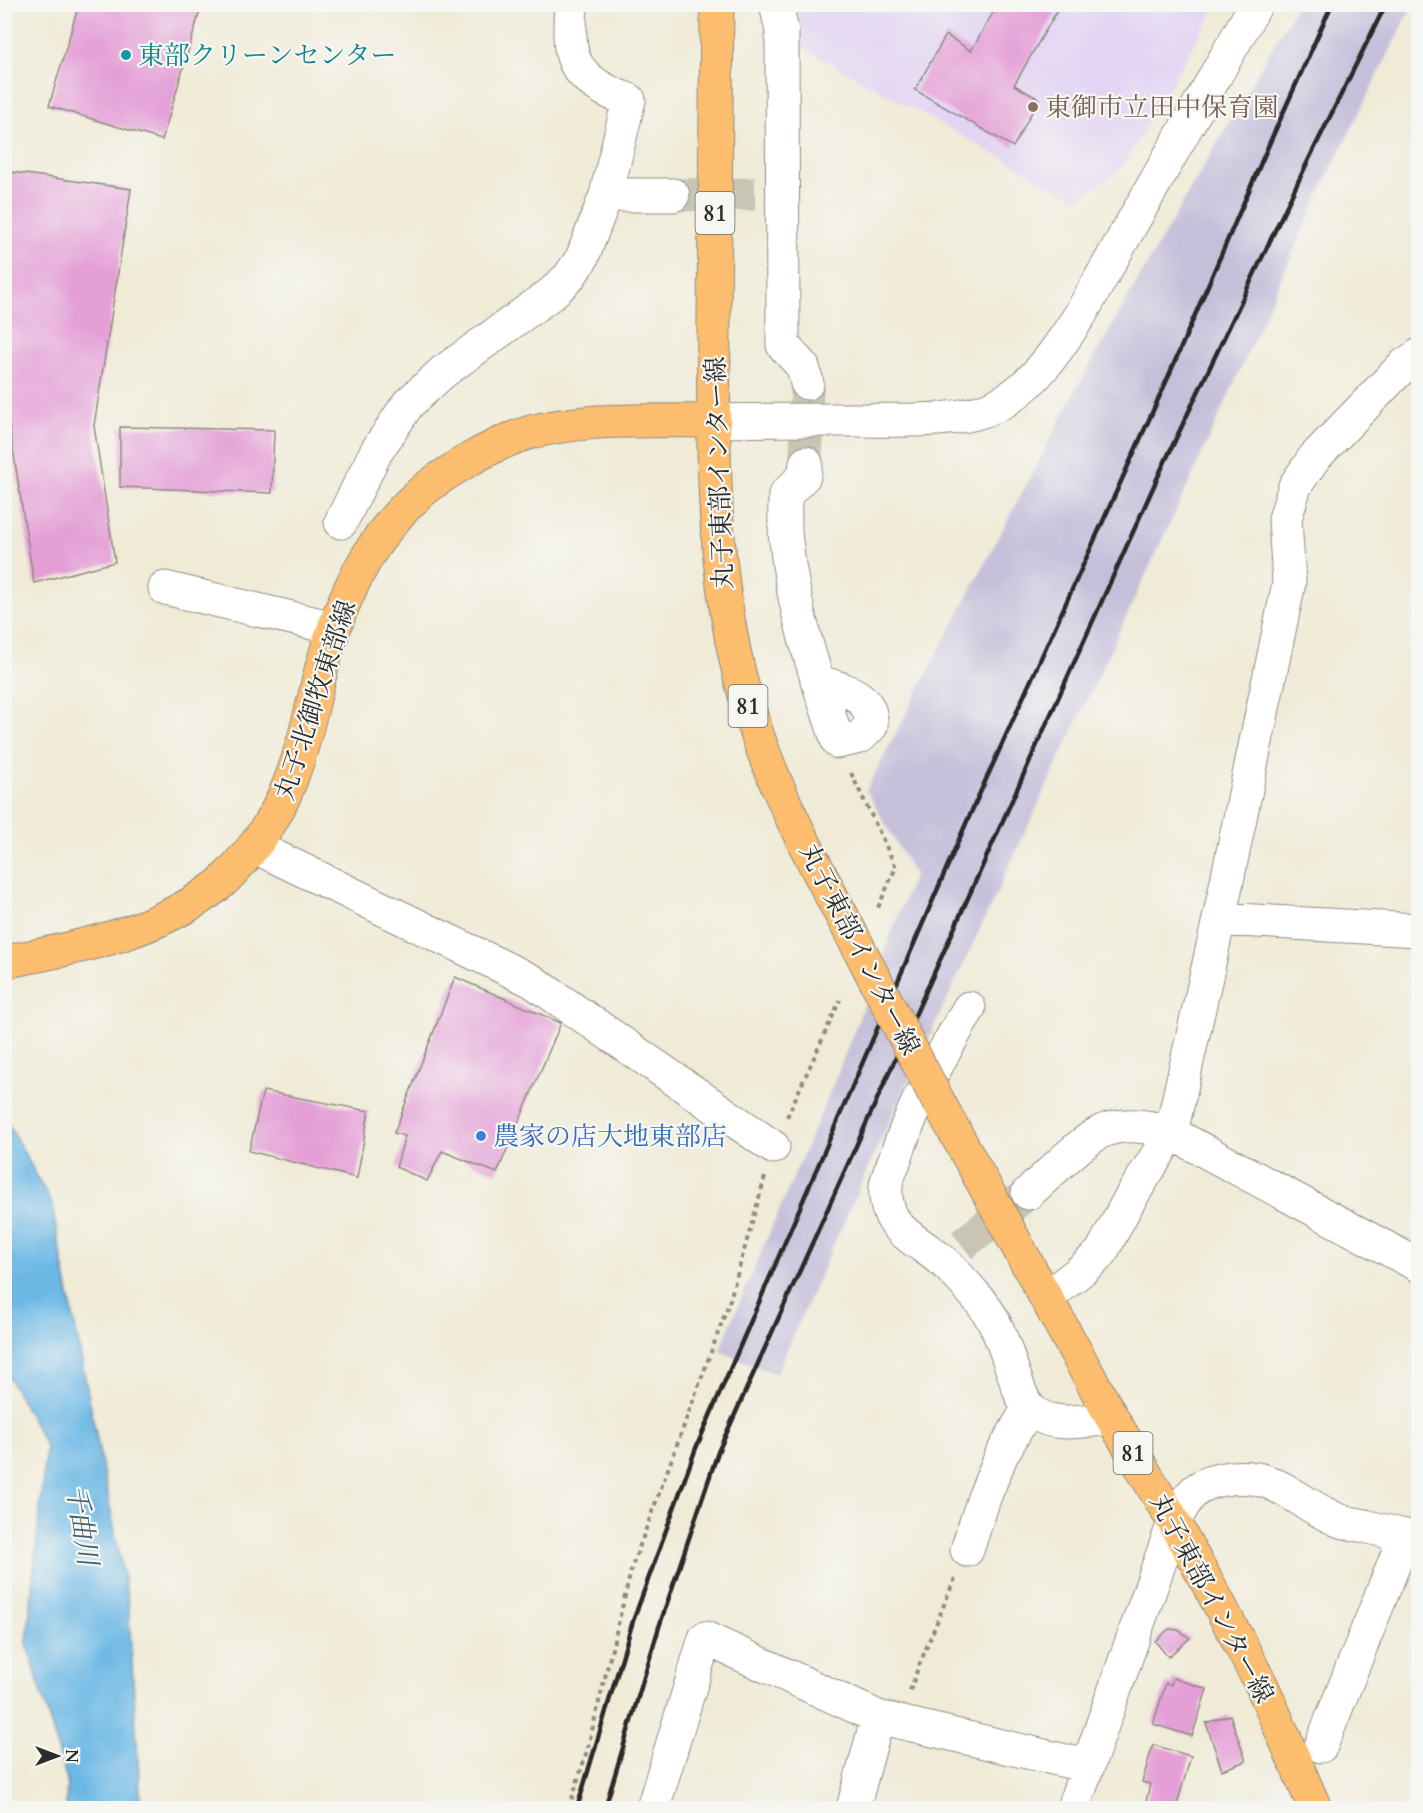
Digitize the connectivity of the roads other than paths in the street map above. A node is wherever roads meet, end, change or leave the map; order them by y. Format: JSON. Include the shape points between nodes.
{"nodes":[{"id":1,"x":571,"y":4,"type":"edge"},
{"id":2,"x":717,"y":4,"type":"edge"},
{"id":3,"x":776,"y":4,"type":"edge"},
{"id":4,"x":1256,"y":4,"type":"edge"},
{"id":5,"x":606,"y":195,"type":"junction"},
{"id":6,"x":673,"y":195,"type":"tunnel mouth"},
{"id":7,"x":1413,"y":367,"type":"edge"},
{"id":8,"x":807,"y":383,"type":"tunnel mouth"},
{"id":9,"x":713,"y":421,"type":"junction"},
{"id":10,"x":806,"y":463,"type":"tunnel mouth"},
{"id":11,"x":341,"y":522,"type":"dead end"},
{"id":12,"x":165,"y":588,"type":"dead end"},
{"id":13,"x":334,"y":628,"type":"junction"},
{"id":14,"x":838,"y":742,"type":"road end"},
{"id":15,"x":255,"y":847,"type":"junction"},
{"id":16,"x":1219,"y":919,"type":"junction"},
{"id":17,"x":1419,"y":930,"type":"edge"},
{"id":18,"x":4,"y":962,"type":"edge"},
{"id":19,"x":969,"y":1008,"type":"dead end"},
{"id":20,"x":1171,"y":1133,"type":"junction"},
{"id":21,"x":773,"y":1147,"type":"road end"},
{"id":22,"x":1028,"y":1193,"type":"tunnel mouth"},
{"id":23,"x":1419,"y":1264,"type":"edge"},
{"id":24,"x":1046,"y":1298,"type":"junction"},
{"id":25,"x":1029,"y":1407,"type":"junction"},
{"id":26,"x":1112,"y":1418,"type":"junction"},
{"id":27,"x":1174,"y":1522,"type":"junction"},
{"id":28,"x":1412,"y":1538,"type":"edge"},
{"id":29,"x":967,"y":1550,"type":"road end"},
{"id":30,"x":889,"y":1719,"type":"junction"},
{"id":31,"x":1321,"y":1746,"type":"dead end"},
{"id":32,"x":1087,"y":1766,"type":"junction"},
{"id":33,"x":653,"y":1809,"type":"edge"},
{"id":34,"x":853,"y":1809,"type":"edge"},
{"id":35,"x":1073,"y":1809,"type":"edge"},
{"id":36,"x":1315,"y":1809,"type":"edge"}],
"edges":[{"from":1,"to":5,"type":"street","via":[[571,50],[578,65],[608,93],[629,100]]},
{"from":2,"to":9,"type":"main road","name":"丸子東部インター線","number":"81"},
{"from":3,"to":8,"type":"street","via":[[782,31],[769,194],[783,345],[803,367]]},
{"from":4,"to":9,"type":"street","via":[[1080,315],[1053,357],[1029,384],[987,409],[955,416]]},
{"from":5,"to":6,"type":"street"},
{"from":5,"to":11,"type":"street","via":[[582,258],[569,277],[443,372],[408,404],[376,452]]},
{"from":7,"to":16,"type":"street","via":[[1314,458],[1295,486],[1285,519],[1289,583]]},
{"from":9,"to":13,"type":"main road","name":"丸子北御牧東部線","via":[[572,424],[522,435],[484,452],[418,494],[400,513],[364,565]]},
{"from":9,"to":24,"type":"main road","name":"丸子東部インター線","number":"81","bridge":true,"via":[[719,559],[732,639],[753,724],[794,820],[869,968]]},
{"from":10,"to":14,"type":"street","via":[[804,476],[785,495],[785,539],[803,636]]},
{"from":12,"to":13,"type":"street"},
{"from":13,"to":15,"type":"main road","name":"丸子北御牧東部線","via":[[293,777],[279,811]]},
{"from":15,"to":18,"type":"main road","name":"丸子北御牧東部線","via":[[219,885],[171,916],[118,937]]},
{"from":15,"to":21,"type":"street","via":[[532,981]]},
{"from":16,"to":17,"type":"street"},
{"from":16,"to":20,"type":"street"},
{"from":19,"to":25,"type":"street","via":[[904,1130],[886,1185],[888,1206],[896,1227],[914,1242],[951,1252],[994,1322]]},
{"from":20,"to":22,"type":"street","via":[[1139,1126],[1102,1131]]},
{"from":20,"to":23,"type":"street"},
{"from":20,"to":24,"type":"street","via":[[1101,1252]]},
{"from":24,"to":26,"type":"main road","name":"丸子東部インター線","number":"81"},
{"from":25,"to":26,"type":"street","via":[[1052,1421]]},
{"from":25,"to":29,"type":"street","via":[[1002,1454]]},
{"from":26,"to":27,"type":"main road","name":"丸子東部インター線","number":"81"},
{"from":27,"to":28,"type":"street","via":[[1191,1493],[1203,1485],[1239,1476],[1275,1484],[1338,1520]]},
{"from":27,"to":32,"type":"street"},
{"from":27,"to":36,"type":"main road","name":"丸子東部インター線","number":"81","via":[[1262,1686]]},
{"from":28,"to":31,"type":"street"},
{"from":30,"to":32,"type":"street"},
{"from":30,"to":33,"type":"street","via":[[705,1638]]},
{"from":30,"to":34,"type":"street"},
{"from":32,"to":35,"type":"street"}]}
